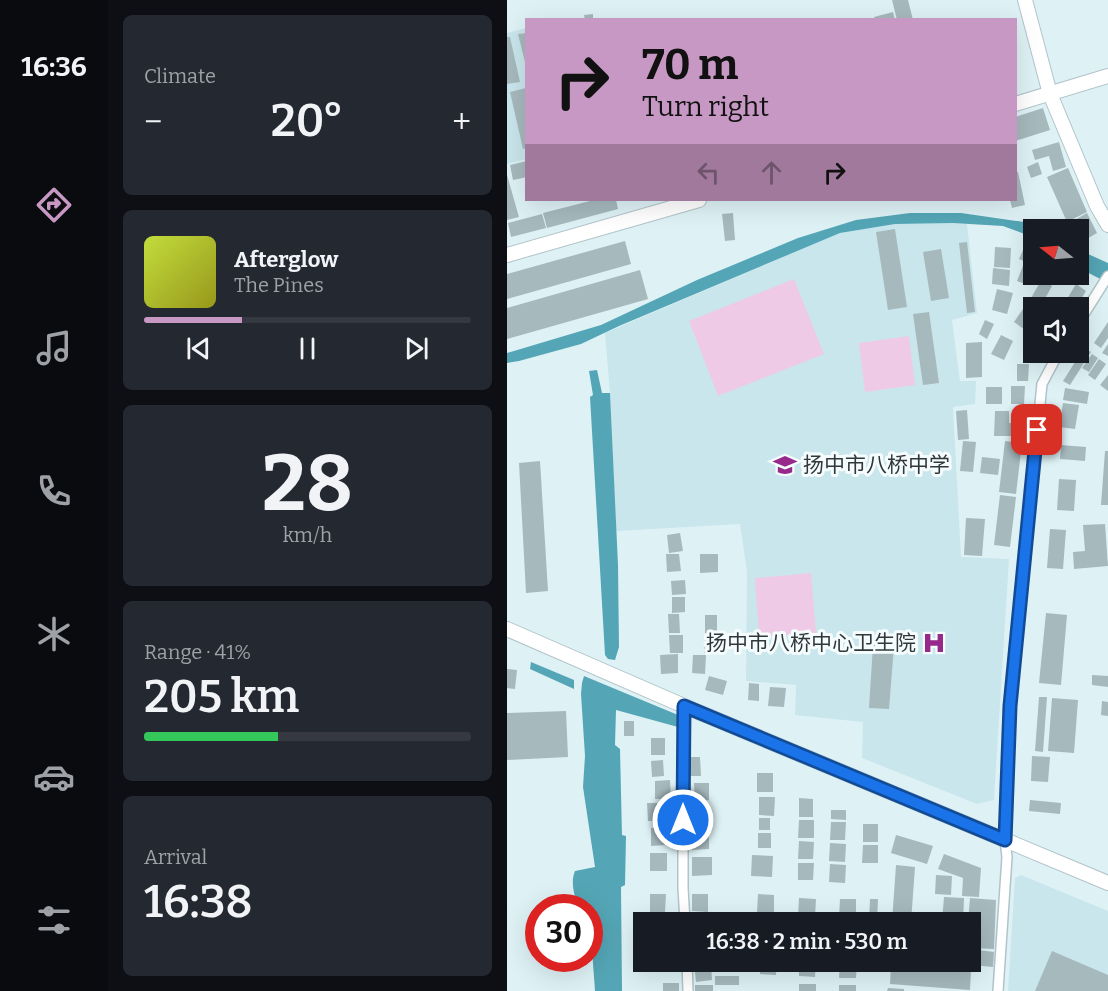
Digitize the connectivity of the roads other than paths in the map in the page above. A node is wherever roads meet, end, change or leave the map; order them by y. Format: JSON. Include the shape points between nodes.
{"nodes":[{"id":1,"x":1025,"y":0,"type":"edge"},
{"id":2,"x":1108,"y":76,"type":"edge"},
{"id":3,"x":1050,"y":94,"type":"junction"},
{"id":4,"x":1017,"y":103,"type":"edge"},
{"id":5,"x":696,"y":201,"type":"edge"},
{"id":6,"x":1108,"y":225,"type":"edge"},
{"id":7,"x":507,"y":255,"type":"edge"},
{"id":8,"x":1108,"y":276,"type":"edge"},
{"id":9,"x":1089,"y":306,"type":"edge"},
{"id":10,"x":1053,"y":363,"type":"edge"},
{"id":11,"x":507,"y":629,"type":"edge"},
{"id":12,"x":684,"y":706,"type":"junction"},
{"id":13,"x":1005,"y":840,"type":"junction"},
{"id":14,"x":1108,"y":883,"type":"edge"},
{"id":15,"x":685,"y":912,"type":"edge"},
{"id":16,"x":687,"y":972,"type":"edge"},
{"id":17,"x":687,"y":991,"type":"edge"},
{"id":18,"x":998,"y":991,"type":"edge"}],
"edges":[{"from":1,"to":3,"type":"street"},
{"from":2,"to":3,"type":"street"},
{"from":3,"to":4,"type":"street"},
{"from":3,"to":6,"type":"street"},
{"from":5,"to":7,"type":"street"},
{"from":8,"to":9,"type":"street"},
{"from":10,"to":13,"type":"street","via":[[1042,384],[1010,706]]},
{"from":11,"to":12,"type":"street"},
{"from":12,"to":13,"type":"street"},
{"from":12,"to":15,"type":"street"},
{"from":13,"to":14,"type":"street"},
{"from":13,"to":18,"type":"street"},
{"from":16,"to":17,"type":"street"}]}
